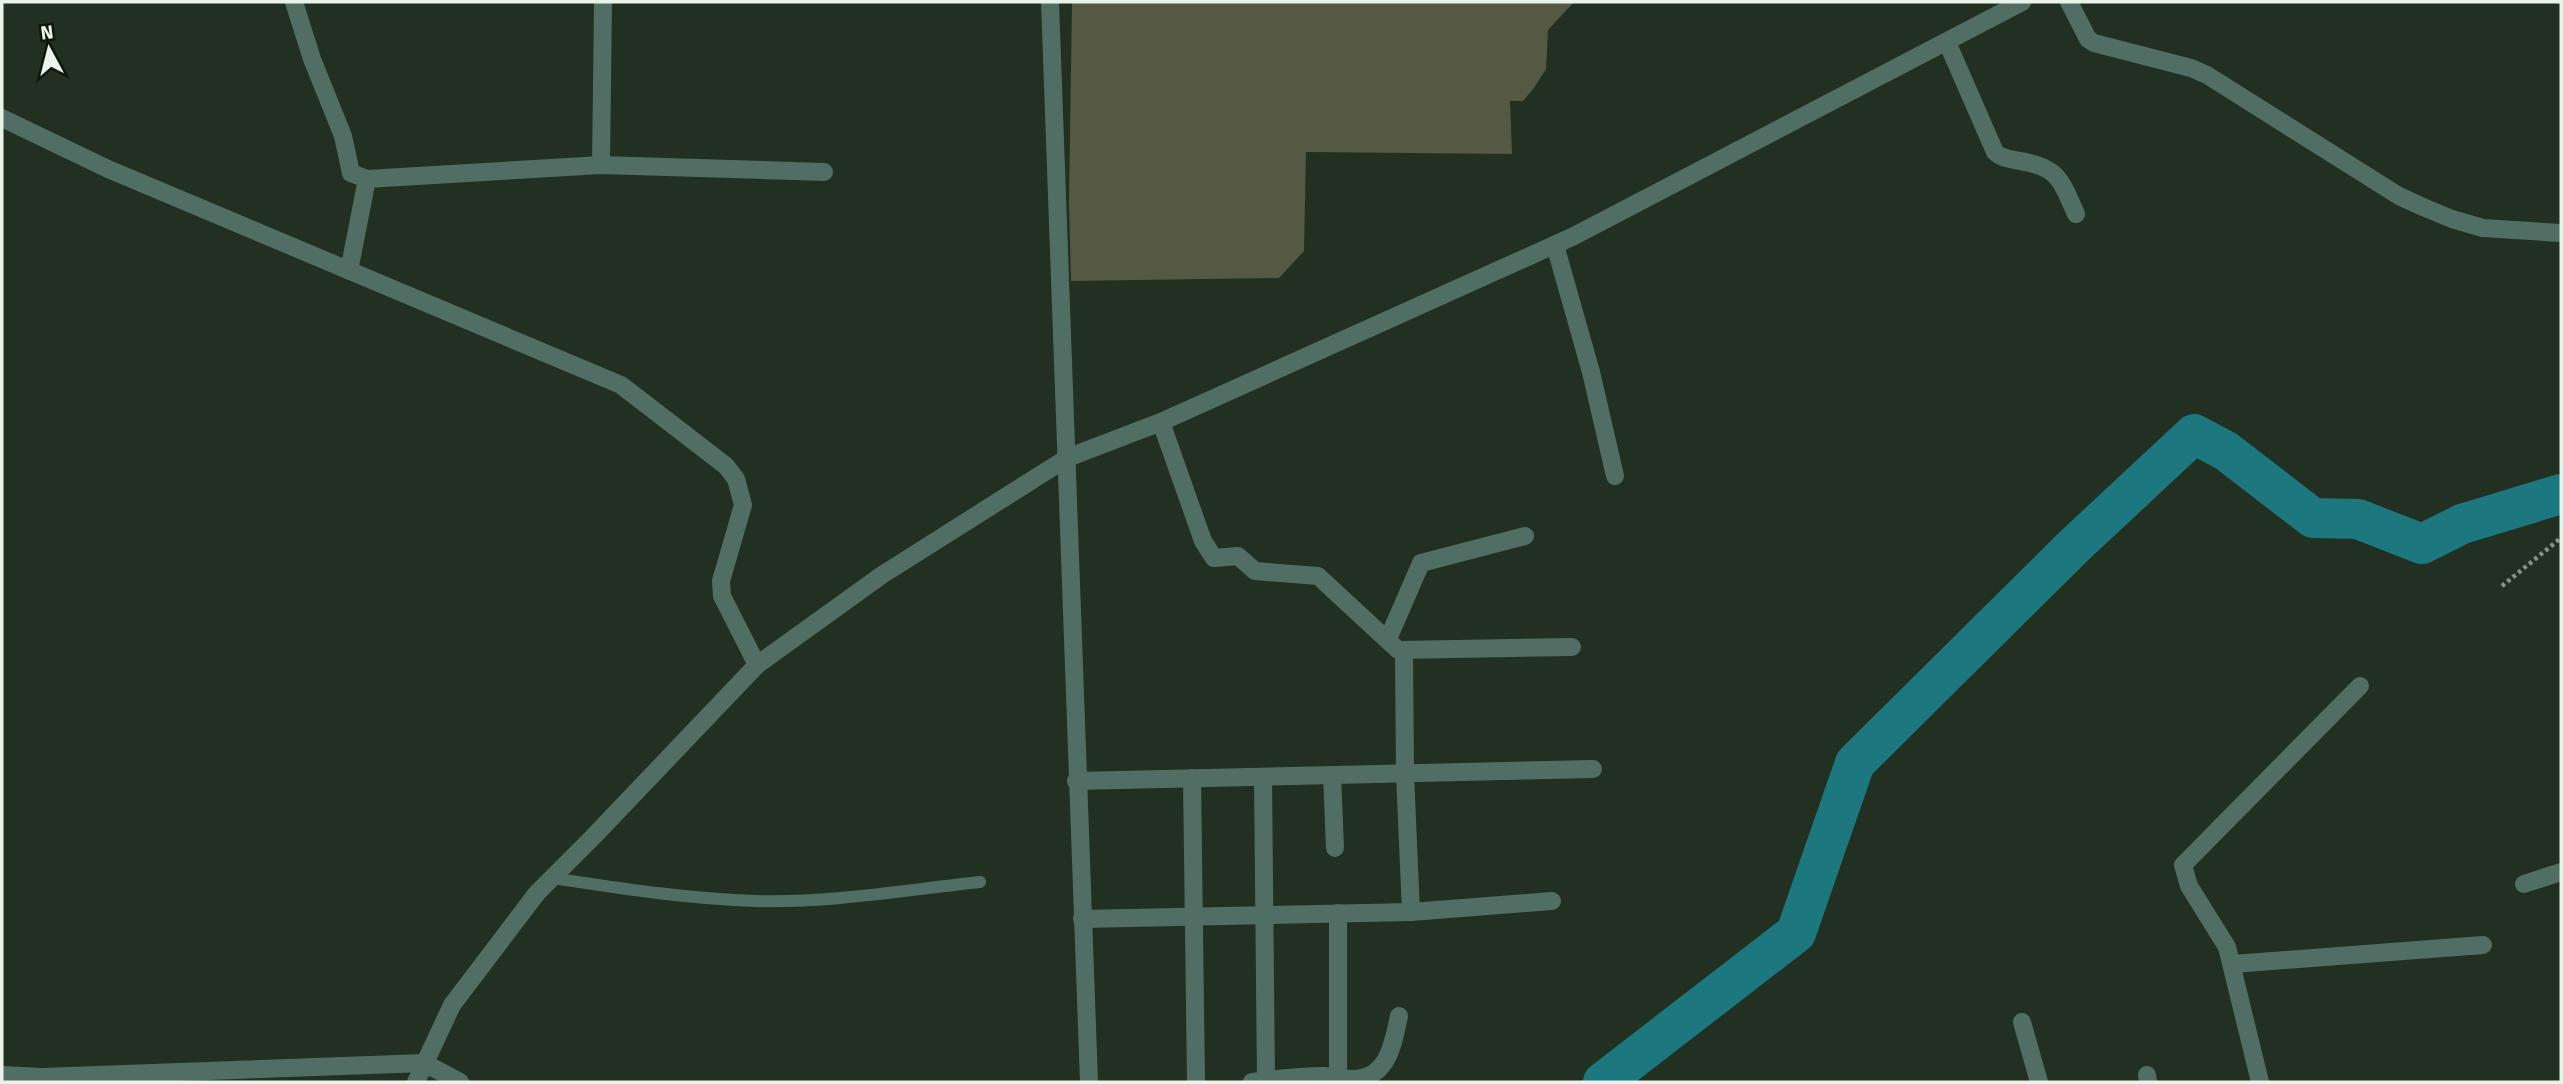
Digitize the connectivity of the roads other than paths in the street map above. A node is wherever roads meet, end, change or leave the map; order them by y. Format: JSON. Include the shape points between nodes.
{"nodes":[{"id":1,"x":294,"y":2,"type":"edge"},
{"id":2,"x":603,"y":2,"type":"edge"},
{"id":3,"x":1050,"y":2,"type":"edge"},
{"id":4,"x":2022,"y":2,"type":"edge"},
{"id":5,"x":2069,"y":2,"type":"edge"},
{"id":6,"x":1947,"y":42,"type":"junction"},
{"id":7,"x":2,"y":118,"type":"edge"},
{"id":8,"x":601,"y":165,"type":"junction"},
{"id":9,"x":824,"y":172,"type":"dead end"},
{"id":10,"x":367,"y":179,"type":"junction"},
{"id":11,"x":2076,"y":214,"type":"dead end"},
{"id":12,"x":2561,"y":233,"type":"edge"},
{"id":13,"x":1555,"y":245,"type":"junction"},
{"id":14,"x":349,"y":271,"type":"junction"},
{"id":15,"x":1161,"y":422,"type":"junction"},
{"id":16,"x":1067,"y":458,"type":"junction"},
{"id":17,"x":1615,"y":476,"type":"dead end"},
{"id":18,"x":1525,"y":536,"type":"dead end"},
{"id":19,"x":1388,"y":639,"type":"junction"},
{"id":20,"x":1572,"y":647,"type":"dead end"},
{"id":21,"x":1404,"y":651,"type":"junction"},
{"id":22,"x":757,"y":665,"type":"junction"},
{"id":23,"x":2360,"y":685,"type":"dead end"},
{"id":24,"x":1593,"y":769,"type":"dead end"},
{"id":25,"x":1405,"y":774,"type":"junction"},
{"id":26,"x":1332,"y":775,"type":"junction"},
{"id":27,"x":1263,"y":777,"type":"junction"},
{"id":28,"x":1192,"y":778,"type":"junction"},
{"id":29,"x":1076,"y":781,"type":"junction"},
{"id":30,"x":1335,"y":848,"type":"dead end"},
{"id":31,"x":2561,"y":872,"type":"edge"},
{"id":32,"x":552,"y":878,"type":"junction"},
{"id":33,"x":981,"y":882,"type":"dead end"},
{"id":34,"x":2524,"y":884,"type":"dead end"},
{"id":35,"x":1552,"y":901,"type":"dead end"},
{"id":36,"x":1411,"y":912,"type":"junction"},
{"id":37,"x":1338,"y":913,"type":"junction"},
{"id":38,"x":1265,"y":915,"type":"junction"},
{"id":39,"x":1195,"y":916,"type":"junction"},
{"id":40,"x":1082,"y":919,"type":"junction"},
{"id":41,"x":2483,"y":945,"type":"dead end"},
{"id":42,"x":2233,"y":964,"type":"junction"},
{"id":43,"x":1399,"y":1016,"type":"dead end"},
{"id":44,"x":2022,"y":1021,"type":"dead end"},
{"id":45,"x":424,"y":1063,"type":"junction"},
{"id":46,"x":2,"y":1074,"type":"edge"},
{"id":47,"x":1338,"y":1078,"type":"junction"},
{"id":48,"x":416,"y":1082,"type":"edge"},
{"id":49,"x":460,"y":1082,"type":"edge"},
{"id":50,"x":1088,"y":1082,"type":"edge"},
{"id":51,"x":1196,"y":1082,"type":"edge"},
{"id":52,"x":1261,"y":1082,"type":"edge"},
{"id":53,"x":2039,"y":1082,"type":"edge"},
{"id":54,"x":2260,"y":1082,"type":"edge"}],
"edges":[{"from":1,"to":10,"type":"street","via":[[343,136],[351,173]]},
{"from":2,"to":8,"type":"street"},
{"from":3,"to":16,"type":"street"},
{"from":4,"to":6,"type":"street"},
{"from":5,"to":12,"type":"street","via":[[2094,43],[2207,75],[2399,196],[2483,228]]},
{"from":6,"to":11,"type":"street","via":[[1995,152],[2002,158],[2050,169],[2059,176]]},
{"from":6,"to":13,"type":"street"},
{"from":7,"to":14,"type":"street","via":[[108,169]]},
{"from":8,"to":9,"type":"street"},
{"from":8,"to":10,"type":"street"},
{"from":10,"to":14,"type":"street"},
{"from":13,"to":15,"type":"street"},
{"from":13,"to":17,"type":"street"},
{"from":14,"to":22,"type":"street","via":[[621,385],[726,466],[736,479],[743,505],[721,582],[722,596]]},
{"from":15,"to":16,"type":"street"},
{"from":15,"to":19,"type":"street","via":[[1203,541],[1214,558],[1238,556],[1255,571],[1318,576]]},
{"from":16,"to":22,"type":"street","via":[[882,575]]},
{"from":16,"to":29,"type":"street"},
{"from":18,"to":19,"type":"street","via":[[1422,563]]},
{"from":19,"to":21,"type":"street"},
{"from":20,"to":21,"type":"street"},
{"from":21,"to":25,"type":"street"},
{"from":22,"to":32,"type":"street"},
{"from":23,"to":42,"type":"street","via":[[2183,864],[2189,886]]},
{"from":24,"to":25,"type":"street"},
{"from":25,"to":26,"type":"street"},
{"from":25,"to":36,"type":"street"},
{"from":26,"to":27,"type":"street"},
{"from":26,"to":30,"type":"street"},
{"from":27,"to":28,"type":"street"},
{"from":27,"to":38,"type":"street"},
{"from":28,"to":29,"type":"street"},
{"from":28,"to":39,"type":"street"},
{"from":29,"to":40,"type":"street"},
{"from":31,"to":34,"type":"street"},
{"from":32,"to":33,"type":"lane","via":[[633,891],[756,901],[818,900]]},
{"from":32,"to":45,"type":"street","via":[[452,1005]]},
{"from":35,"to":36,"type":"street"},
{"from":36,"to":37,"type":"street"},
{"from":37,"to":38,"type":"street"},
{"from":37,"to":47,"type":"street"},
{"from":38,"to":39,"type":"street"},
{"from":38,"to":52,"type":"street"},
{"from":39,"to":40,"type":"street"},
{"from":39,"to":51,"type":"street"},
{"from":40,"to":50,"type":"street"},
{"from":41,"to":42,"type":"street"},
{"from":42,"to":54,"type":"street"},
{"from":43,"to":47,"type":"street","via":[[1391,1054],[1380,1069],[1352,1080]]},
{"from":44,"to":53,"type":"street"},
{"from":45,"to":46,"type":"street","via":[[42,1077]]},
{"from":45,"to":48,"type":"street"},
{"from":45,"to":49,"type":"street"},
{"from":47,"to":52,"type":"street"}]}
